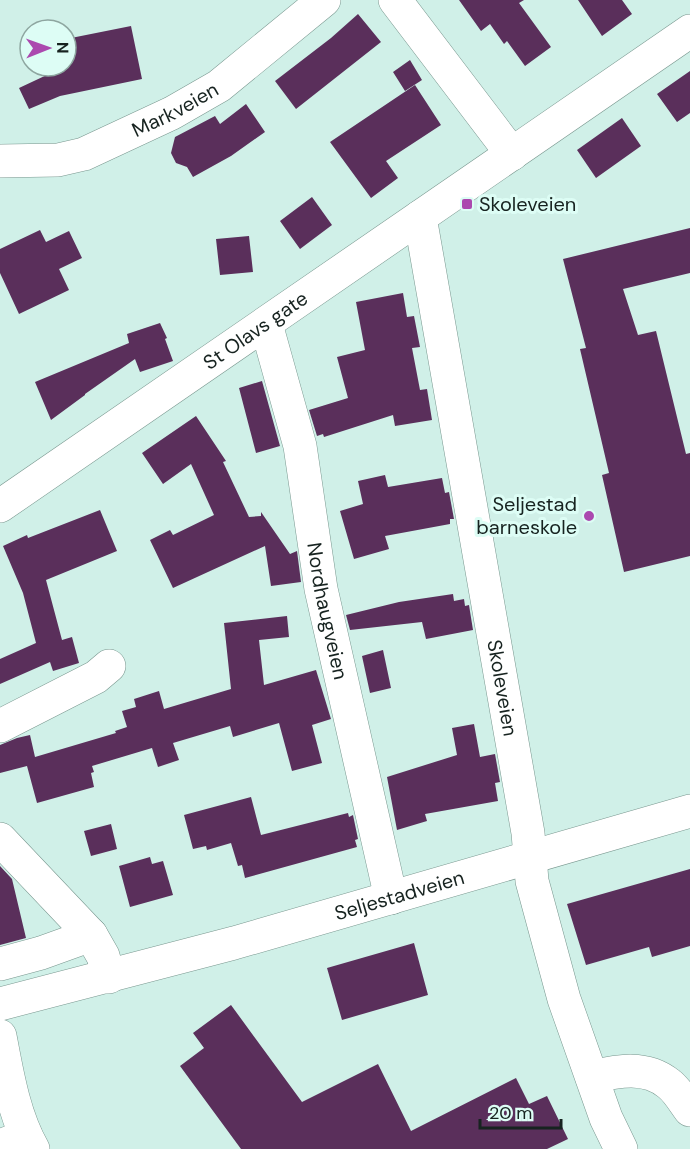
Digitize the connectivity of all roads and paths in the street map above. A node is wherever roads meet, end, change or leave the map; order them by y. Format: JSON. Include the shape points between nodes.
{"nodes":[{"id":1,"x":324,"y":0,"type":"edge"},
{"id":2,"x":395,"y":0,"type":"edge"},
{"id":3,"x":690,"y":31,"type":"edge"},
{"id":4,"x":512,"y":154,"type":"junction"},
{"id":5,"x":0,"y":161,"type":"edge"},
{"id":6,"x":420,"y":217,"type":"junction"},
{"id":7,"x":266,"y":324,"type":"junction"},
{"id":8,"x":0,"y":506,"type":"edge"},
{"id":9,"x":109,"y":666,"type":"dead end"},
{"id":10,"x":0,"y":726,"type":"edge"},
{"id":11,"x":690,"y":811,"type":"edge"},
{"id":12,"x":0,"y":839,"type":"edge"},
{"id":13,"x":531,"y":857,"type":"junction"},
{"id":14,"x":392,"y":898,"type":"junction"},
{"id":15,"x":91,"y":935,"type":"junction"},
{"id":16,"x":0,"y":964,"type":"edge"},
{"id":17,"x":109,"y":976,"type":"junction"},
{"id":18,"x":0,"y":1004,"type":"edge"},
{"id":19,"x":0,"y":1036,"type":"edge"},
{"id":20,"x":592,"y":1077,"type":"junction"},
{"id":21,"x":690,"y":1110,"type":"edge"},
{"id":22,"x":20,"y":1144,"type":"edge"},
{"id":23,"x":621,"y":1149,"type":"edge"}],
"edges":[{"from":1,"to":5,"type":"street","name":"Markveien","via":[[219,86],[172,113],[84,154],[58,160]]},
{"from":2,"to":4,"type":"street"},
{"from":3,"to":4,"type":"street","name":"St Olavs gate"},
{"from":4,"to":6,"type":"street","name":"St Olavs gate"},
{"from":6,"to":7,"type":"street","name":"St Olavs gate"},
{"from":6,"to":13,"type":"street","name":"Skoleveien"},
{"from":7,"to":8,"type":"street","name":"St Olavs gate"},
{"from":7,"to":14,"type":"street","name":"Nordhaugveien","via":[[300,446],[321,589]]},
{"from":9,"to":10,"type":"street","via":[[96,677]]},
{"from":11,"to":13,"type":"street","name":"Seljestadveien"},
{"from":12,"to":15,"type":"street"},
{"from":13,"to":14,"type":"street","name":"Seljestadveien"},
{"from":13,"to":20,"type":"street","name":"Skoleveien","via":[[532,881],[564,999]]},
{"from":14,"to":17,"type":"street","name":"Seljestadveien"},
{"from":15,"to":16,"type":"street"},
{"from":15,"to":17,"type":"street"},
{"from":17,"to":18,"type":"street","name":"Seljestadveien"},
{"from":19,"to":22,"type":"street"},
{"from":20,"to":21,"type":"street","via":[[622,1071],[650,1072],[670,1084]]},
{"from":20,"to":23,"type":"street","name":"Skoleveien"}]}
